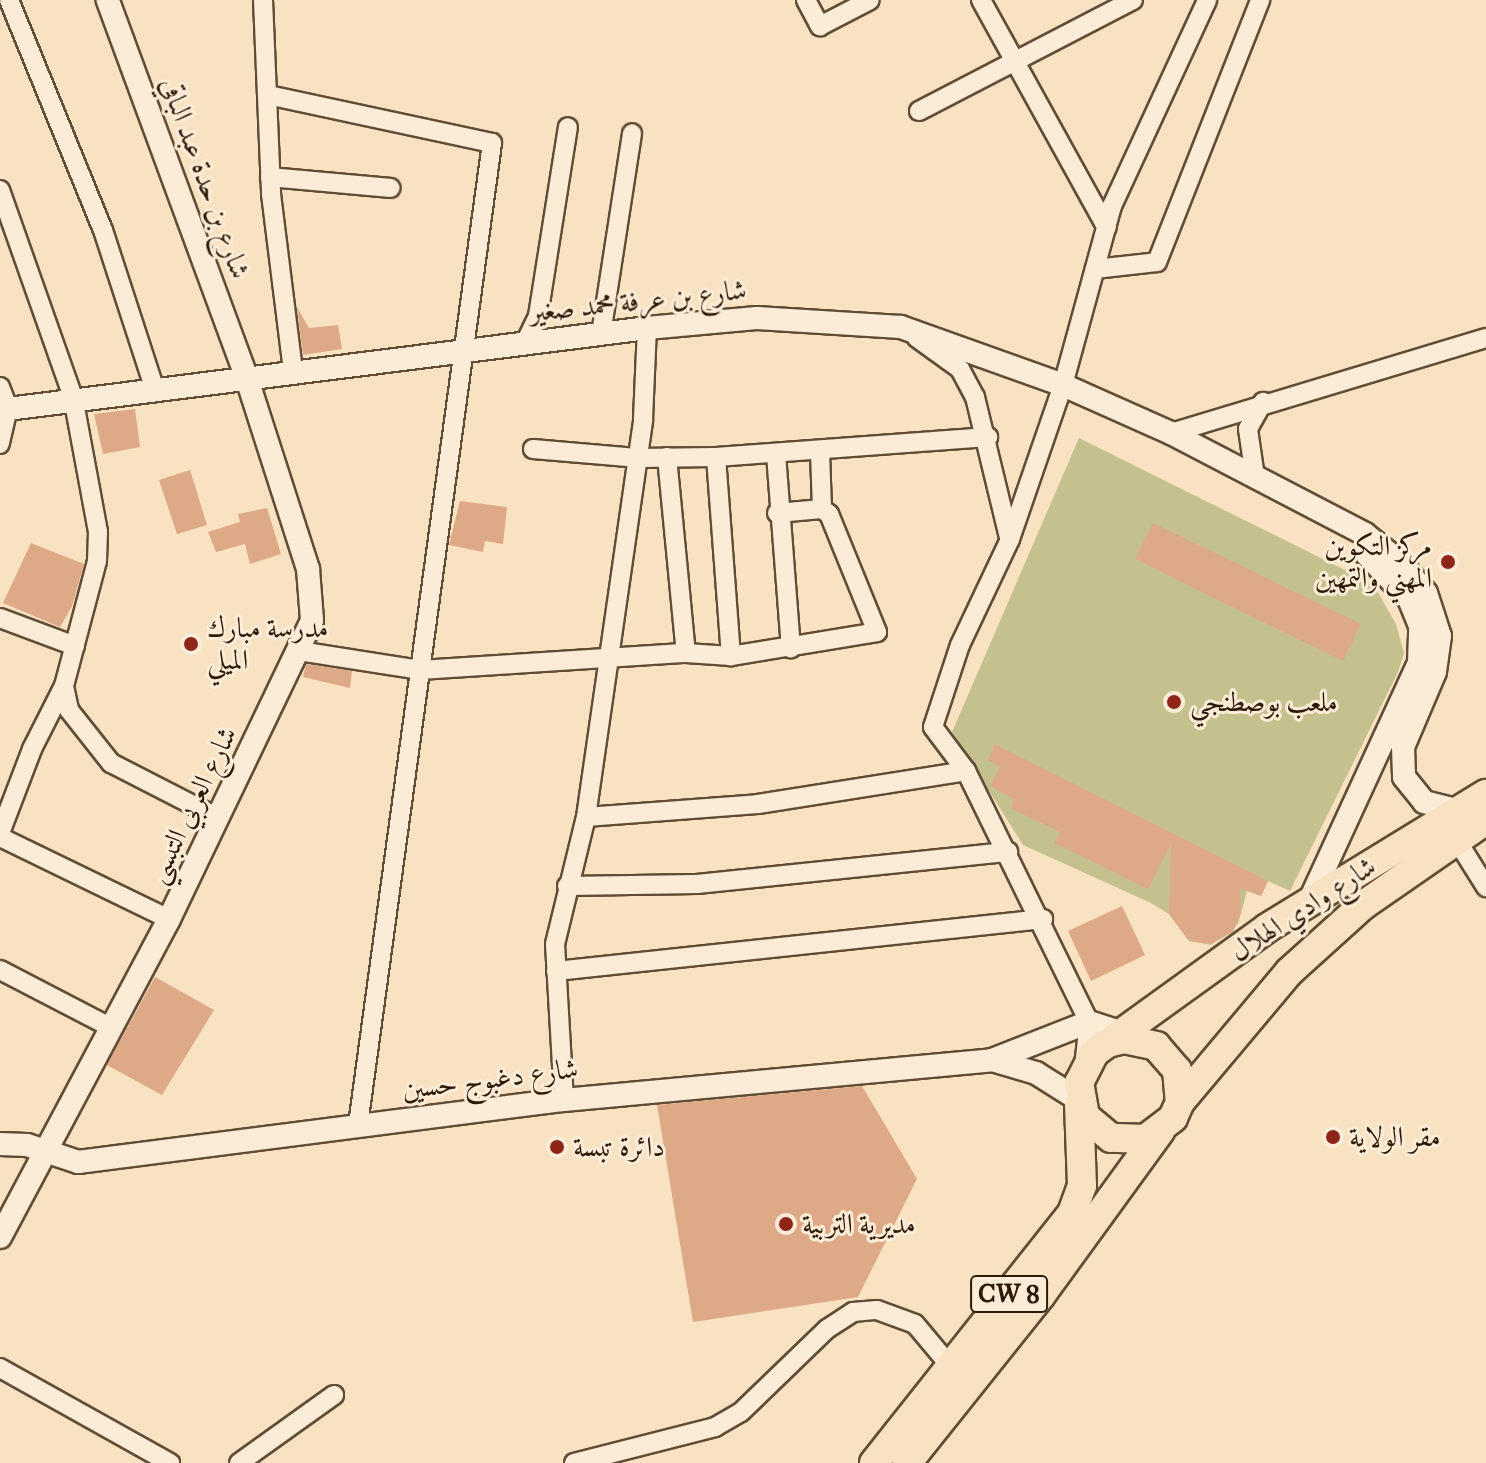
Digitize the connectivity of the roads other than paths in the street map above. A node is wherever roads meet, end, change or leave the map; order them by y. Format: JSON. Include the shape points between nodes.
{"nodes":[{"id":1,"x":9,"y":0,"type":"edge"},
{"id":2,"x":108,"y":0,"type":"edge"},
{"id":3,"x":263,"y":0,"type":"edge"},
{"id":4,"x":806,"y":0,"type":"edge"},
{"id":5,"x":870,"y":0,"type":"edge"},
{"id":6,"x":981,"y":0,"type":"edge"},
{"id":7,"x":1133,"y":0,"type":"edge"},
{"id":8,"x":1207,"y":0,"type":"edge"},
{"id":9,"x":1260,"y":0,"type":"edge"},
{"id":10,"x":1014,"y":59,"type":"junction"},
{"id":11,"x":268,"y":95,"type":"junction"},
{"id":12,"x":919,"y":111,"type":"dead end"},
{"id":13,"x":568,"y":127,"type":"dead end"},
{"id":14,"x":632,"y":133,"type":"dead end"},
{"id":15,"x":270,"y":177,"type":"junction"},
{"id":16,"x":391,"y":188,"type":"dead end"},
{"id":17,"x":0,"y":190,"type":"edge"},
{"id":18,"x":1107,"y":228,"type":"junction"},
{"id":19,"x":1095,"y":269,"type":"junction"},
{"id":20,"x":901,"y":327,"type":"junction"},
{"id":21,"x":647,"y":328,"type":"junction"},
{"id":22,"x":601,"y":334,"type":"junction"},
{"id":23,"x":1486,"y":338,"type":"edge"},
{"id":24,"x":525,"y":343,"type":"junction"},
{"id":25,"x":464,"y":351,"type":"junction"},
{"id":26,"x":293,"y":371,"type":"junction"},
{"id":27,"x":246,"y":376,"type":"junction"},
{"id":28,"x":1063,"y":385,"type":"junction"},
{"id":29,"x":154,"y":387,"type":"junction"},
{"id":30,"x":73,"y":397,"type":"junction"},
{"id":31,"x":3,"y":402,"type":"edge"},
{"id":32,"x":1263,"y":402,"type":"junction"},
{"id":33,"x":1171,"y":433,"type":"junction"},
{"id":34,"x":988,"y":437,"type":"junction"},
{"id":35,"x":0,"y":444,"type":"edge"},
{"id":36,"x":533,"y":449,"type":"dead end"},
{"id":37,"x":820,"y":452,"type":"junction"},
{"id":38,"x":776,"y":454,"type":"junction"},
{"id":39,"x":667,"y":457,"type":"junction"},
{"id":40,"x":716,"y":457,"type":"junction"},
{"id":41,"x":637,"y":458,"type":"junction"},
{"id":42,"x":1255,"y":477,"type":"junction"},
{"id":43,"x":822,"y":509,"type":"junction"},
{"id":44,"x":777,"y":513,"type":"junction"},
{"id":45,"x":1010,"y":539,"type":"junction"},
{"id":46,"x":0,"y":620,"type":"edge"},
{"id":47,"x":75,"y":646,"type":"junction"},
{"id":48,"x":791,"y":648,"type":"junction"},
{"id":49,"x":299,"y":651,"type":"junction"},
{"id":50,"x":686,"y":653,"type":"junction"},
{"id":51,"x":731,"y":656,"type":"junction"},
{"id":52,"x":605,"y":662,"type":"junction"},
{"id":53,"x":420,"y":670,"type":"junction"},
{"id":54,"x":64,"y":686,"type":"junction"},
{"id":55,"x":966,"y":771,"type":"junction"},
{"id":56,"x":1486,"y":794,"type":"edge"},
{"id":57,"x":586,"y":817,"type":"junction"},
{"id":58,"x":218,"y":818,"type":"junction"},
{"id":59,"x":1486,"y":820,"type":"edge"},
{"id":60,"x":1457,"y":825,"type":"junction"},
{"id":61,"x":0,"y":835,"type":"edge"},
{"id":62,"x":1008,"y":852,"type":"junction"},
{"id":63,"x":567,"y":886,"type":"junction"},
{"id":64,"x":1486,"y":887,"type":"edge"},
{"id":65,"x":1308,"y":904,"type":"junction"},
{"id":66,"x":169,"y":919,"type":"junction"},
{"id":67,"x":1043,"y":919,"type":"junction"},
{"id":68,"x":0,"y":970,"type":"edge"},
{"id":69,"x":556,"y":971,"type":"junction"},
{"id":70,"x":1089,"y":1022,"type":"junction"},
{"id":71,"x":112,"y":1028,"type":"junction"},
{"id":72,"x":1124,"y":1038,"type":"junction"},
{"id":73,"x":992,"y":1060,"type":"junction"},
{"id":74,"x":1084,"y":1067,"type":"junction"},
{"id":75,"x":564,"y":1100,"type":"junction"},
{"id":76,"x":1079,"y":1100,"type":"junction"},
{"id":77,"x":1180,"y":1102,"type":"junction"},
{"id":78,"x":358,"y":1125,"type":"junction"},
{"id":79,"x":1160,"y":1131,"type":"junction"},
{"id":80,"x":0,"y":1144,"type":"edge"},
{"id":81,"x":48,"y":1154,"type":"junction"},
{"id":82,"x":0,"y":1237,"type":"edge"},
{"id":83,"x":0,"y":1368,"type":"edge"},
{"id":84,"x":959,"y":1377,"type":"junction"},
{"id":85,"x":334,"y":1395,"type":"dead end"},
{"id":86,"x":170,"y":1463,"type":"edge"},
{"id":87,"x":239,"y":1463,"type":"edge"},
{"id":88,"x":574,"y":1463,"type":"edge"},
{"id":89,"x":874,"y":1463,"type":"edge"},
{"id":90,"x":907,"y":1463,"type":"edge"}],
"edges":[{"from":1,"to":29,"type":"street","via":[[103,230]]},
{"from":2,"to":27,"type":"street","name":"شارع بن حدة عبد الباقي"},
{"from":3,"to":11,"type":"street"},
{"from":4,"to":5,"type":"street","via":[[820,26]]},
{"from":6,"to":10,"type":"street"},
{"from":7,"to":10,"type":"street"},
{"from":8,"to":18,"type":"street","via":[[1112,206]]},
{"from":9,"to":19,"type":"street","via":[[1157,262]]},
{"from":10,"to":12,"type":"street"},
{"from":10,"to":18,"type":"street"},
{"from":11,"to":15,"type":"street"},
{"from":11,"to":25,"type":"street","via":[[492,143]]},
{"from":13,"to":24,"type":"street","via":[[538,316]]},
{"from":14,"to":22,"type":"street"},
{"from":15,"to":16,"type":"street"},
{"from":15,"to":26,"type":"street"},
{"from":17,"to":30,"type":"street"},
{"from":18,"to":19,"type":"street"},
{"from":19,"to":28,"type":"street"},
{"from":20,"to":21,"type":"street","name":"شارع بن عرفة محمد صغير","via":[[757,318]]},
{"from":20,"to":28,"type":"street","name":"شارع بن عرفة محمد صغير"},
{"from":20,"to":34,"type":"street","via":[[960,369]]},
{"from":21,"to":22,"type":"street","name":"شارع بن عرفة محمد صغير"},
{"from":21,"to":41,"type":"street"},
{"from":22,"to":24,"type":"street","name":"شارع بن عرفة محمد صغير"},
{"from":23,"to":32,"type":"street"},
{"from":24,"to":25,"type":"street","name":"شارع بن عرفة محمد صغير"},
{"from":25,"to":26,"type":"street","name":"شارع بن عرفة محمد صغير"},
{"from":25,"to":53,"type":"street"},
{"from":26,"to":27,"type":"street","name":"شارع بن عرفة محمد صغير"},
{"from":27,"to":29,"type":"street","name":"شارع بن عرفة محمد صغير"},
{"from":27,"to":49,"type":"street","name":"شارع العربي التبسي","via":[[308,569],[312,620]]},
{"from":28,"to":33,"type":"street","name":"شارع بن عرفة محمد صغير"},
{"from":28,"to":45,"type":"street"},
{"from":29,"to":30,"type":"street","name":"شارع بن عرفة محمد صغير"},
{"from":30,"to":31,"type":"street","name":"شارع بن عرفة محمد صغير"},
{"from":30,"to":47,"type":"street","via":[[98,532],[97,561]]},
{"from":31,"to":35,"type":"street"},
{"from":32,"to":33,"type":"street"},
{"from":32,"to":42,"type":"street","via":[[1248,429]]},
{"from":33,"to":42,"type":"street","name":"شارع بن عرفة محمد صغير"},
{"from":34,"to":37,"type":"street"},
{"from":34,"to":45,"type":"street"},
{"from":36,"to":41,"type":"street"},
{"from":37,"to":38,"type":"street"},
{"from":37,"to":43,"type":"street"},
{"from":38,"to":40,"type":"street"},
{"from":38,"to":44,"type":"street"},
{"from":39,"to":40,"type":"street"},
{"from":39,"to":41,"type":"street"},
{"from":39,"to":50,"type":"street"},
{"from":40,"to":51,"type":"street"},
{"from":41,"to":52,"type":"street"},
{"from":42,"to":60,"type":"street","name":"شارع بن عرفة محمد صغير","via":[[1365,534],[1400,562],[1426,593],[1440,636],[1435,672],[1403,747],[1404,777],[1424,802]]},
{"from":42,"to":65,"type":"street","name":"شارع بن عرفة محمد صغير","via":[[1388,571],[1409,599],[1420,626],[1419,663]]},
{"from":43,"to":44,"type":"street"},
{"from":43,"to":48,"type":"street","via":[[829,514],[877,632]]},
{"from":44,"to":48,"type":"street"},
{"from":45,"to":55,"type":"street","via":[[960,645],[933,727]]},
{"from":46,"to":47,"type":"street"},
{"from":47,"to":54,"type":"street"},
{"from":48,"to":51,"type":"street"},
{"from":49,"to":53,"type":"street"},
{"from":49,"to":58,"type":"street","name":"شارع العربي التبسي"},
{"from":50,"to":51,"type":"street"},
{"from":50,"to":52,"type":"street"},
{"from":52,"to":53,"type":"street"},
{"from":52,"to":57,"type":"street"},
{"from":53,"to":78,"type":"street"},
{"from":54,"to":58,"type":"street","via":[[69,710],[111,763]]},
{"from":54,"to":61,"type":"street","via":[[32,749]]},
{"from":55,"to":57,"type":"street","via":[[758,804]]},
{"from":55,"to":62,"type":"street"},
{"from":56,"to":60,"type":"main road","name":"شارع وادي الهلال"},
{"from":57,"to":63,"type":"street"},
{"from":58,"to":66,"type":"street","name":"شارع العربي التبسي"},
{"from":59,"to":60,"type":"main road","name":"شارع وادي الهلال"},
{"from":60,"to":64,"type":"street"},
{"from":60,"to":65,"type":"main road","name":"شارع وادي الهلال"},
{"from":60,"to":77,"type":"main road","name":"شارع وادي الهلال","via":[[1289,972]]},
{"from":61,"to":66,"type":"street"},
{"from":62,"to":63,"type":"street","via":[[697,884]]},
{"from":62,"to":67,"type":"street"},
{"from":63,"to":69,"type":"street","via":[[555,944]]},
{"from":65,"to":72,"type":"main road","name":"شارع وادي الهلال"},
{"from":66,"to":71,"type":"street","name":"شارع العربي التبسي"},
{"from":67,"to":69,"type":"street"},
{"from":67,"to":70,"type":"street"},
{"from":68,"to":71,"type":"street"},
{"from":69,"to":75,"type":"street"},
{"from":70,"to":72,"type":"street"},
{"from":70,"to":73,"type":"street"},
{"from":70,"to":74,"type":"street"},
{"from":71,"to":81,"type":"street","name":"شارع العربي التبسي"},
{"from":72,"to":74,"type":"main road"},
{"from":72,"to":77,"type":"main road","via":[[1162,1051],[1177,1070]]},
{"from":73,"to":75,"type":"street","name":"شارع دغبوج حسين"},
{"from":73,"to":76,"type":"street","via":[[1036,1073]]},
{"from":74,"to":76,"type":"main road"},
{"from":75,"to":78,"type":"street","name":"شارع دغبوج حسين"},
{"from":76,"to":79,"type":"main road","via":[[1085,1116],[1111,1138],[1128,1141]]},
{"from":76,"to":84,"type":"main road","number":"CW 8","via":[[1079,1199]]},
{"from":77,"to":79,"type":"main road"},
{"from":78,"to":81,"type":"street","name":"شارع دغبوج حسين","via":[[78,1162]]},
{"from":79,"to":84,"type":"main road","number":"CW 8"},
{"from":80,"to":81,"type":"street","name":"شارع دغبوج حسين","via":[[27,1145]]},
{"from":81,"to":82,"type":"street","name":"شارع العربي التبسي"},
{"from":83,"to":86,"type":"street"},
{"from":84,"to":88,"type":"street","via":[[915,1324],[877,1310],[853,1312],[827,1329],[741,1412],[715,1427]]},
{"from":84,"to":89,"type":"main road","number":"CW 8"},
{"from":84,"to":90,"type":"main road","number":"CW 8"},
{"from":85,"to":87,"type":"street"}]}
